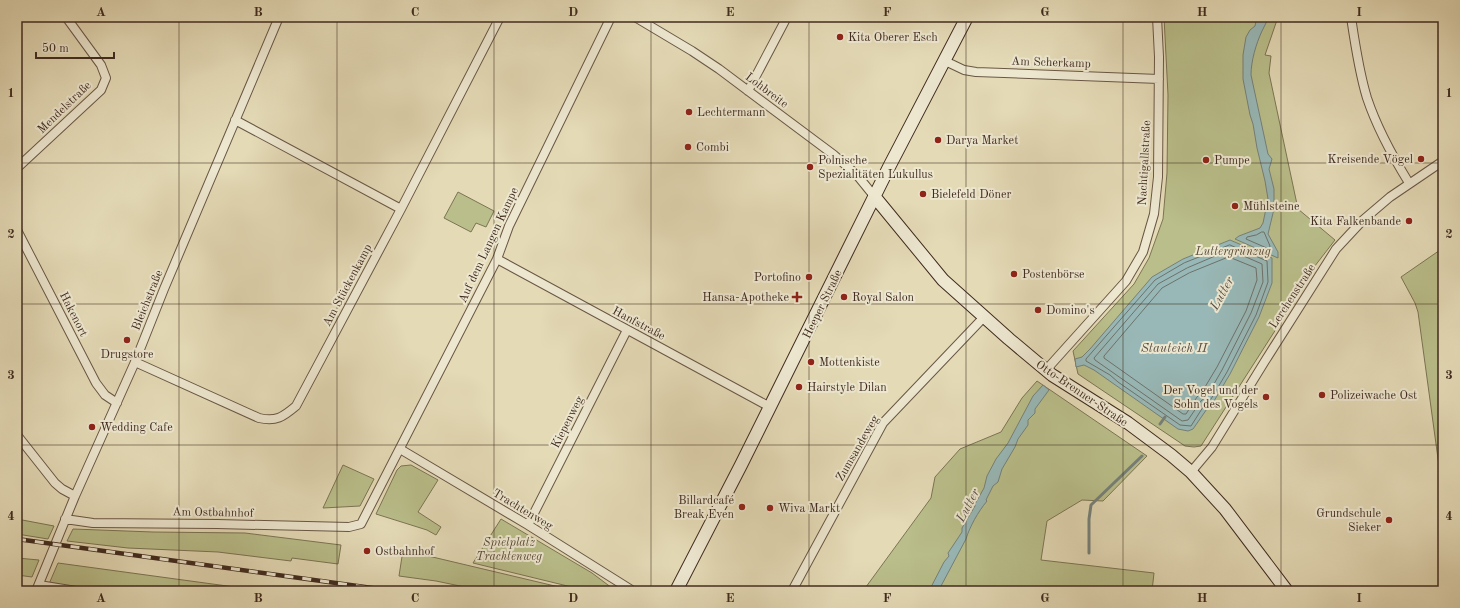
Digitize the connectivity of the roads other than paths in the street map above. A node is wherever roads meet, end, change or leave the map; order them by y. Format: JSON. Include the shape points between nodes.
{"nodes":[{"id":1,"x":66,"y":17,"type":"edge"},
{"id":2,"x":279,"y":17,"type":"edge"},
{"id":3,"x":500,"y":17,"type":"edge"},
{"id":4,"x":611,"y":17,"type":"edge"},
{"id":5,"x":635,"y":17,"type":"edge"},
{"id":6,"x":787,"y":17,"type":"edge"},
{"id":7,"x":967,"y":17,"type":"edge"},
{"id":8,"x":1157,"y":17,"type":"edge"},
{"id":9,"x":1351,"y":17,"type":"edge"},
{"id":10,"x":945,"y":61,"type":"junction"},
{"id":11,"x":1159,"y":79,"type":"junction"},
{"id":12,"x":748,"y":91,"type":"junction"},
{"id":13,"x":235,"y":120,"type":"junction"},
{"id":14,"x":1443,"y":161,"type":"edge"},
{"id":15,"x":17,"y":168,"type":"edge"},
{"id":16,"x":1409,"y":183,"type":"junction"},
{"id":17,"x":874,"y":196,"type":"junction"},
{"id":18,"x":401,"y":209,"type":"junction"},
{"id":19,"x":17,"y":230,"type":"edge"},
{"id":20,"x":497,"y":259,"type":"junction"},
{"id":21,"x":984,"y":317,"type":"junction"},
{"id":22,"x":627,"y":330,"type":"junction"},
{"id":23,"x":135,"y":362,"type":"junction"},
{"id":24,"x":1046,"y":370,"type":"junction"},
{"id":25,"x":117,"y":403,"type":"junction"},
{"id":26,"x":770,"y":407,"type":"junction"},
{"id":27,"x":17,"y":435,"type":"edge"},
{"id":28,"x":400,"y":449,"type":"junction"},
{"id":29,"x":1191,"y":472,"type":"junction"},
{"id":30,"x":75,"y":496,"type":"junction"},
{"id":31,"x":65,"y":519,"type":"junction"},
{"id":32,"x":361,"y":524,"type":"joint"},
{"id":33,"x":528,"y":525,"type":"junction"},
{"id":34,"x":37,"y":588,"type":"edge"},
{"id":35,"x":76,"y":591,"type":"edge"},
{"id":36,"x":633,"y":591,"type":"edge"},
{"id":37,"x":676,"y":591,"type":"edge"},
{"id":38,"x":792,"y":591,"type":"edge"},
{"id":39,"x":1287,"y":591,"type":"edge"}],
"edges":[{"from":1,"to":15,"type":"street","name":"Mendelstraße","via":[[101,65],[106,78],[101,90]]},
{"from":2,"to":13,"type":"street","name":"Bleichstraße"},
{"from":3,"to":18,"type":"street","name":"Am Stückenkamp"},
{"from":4,"to":20,"type":"street","name":"Auf dem Langen Kampe","via":[[509,226]]},
{"from":5,"to":12,"type":"street","name":"Lohbreite","via":[[692,51]]},
{"from":6,"to":12,"type":"street"},
{"from":7,"to":10,"type":"main road","name":"Heeper Straße"},
{"from":8,"to":11,"type":"street","name":"Nachtigallstraße"},
{"from":9,"to":16,"type":"street","via":[[1362,81],[1368,99],[1388,146]]},
{"from":10,"to":11,"type":"street","name":"Am Scherkamp","via":[[964,70],[976,72]]},
{"from":10,"to":17,"type":"main road","name":"Heeper Straße"},
{"from":11,"to":24,"type":"street","name":"Nachtigallstraße","via":[[1158,177],[1154,214],[1143,252],[1126,281]]},
{"from":12,"to":17,"type":"street","name":"Lohbreite","via":[[834,155],[857,175]]},
{"from":13,"to":18,"type":"street"},
{"from":13,"to":23,"type":"street","name":"Bleichstraße"},
{"from":14,"to":16,"type":"street","name":"Lerchenstraße"},
{"from":16,"to":29,"type":"street","name":"Lerchenstraße","via":[[1363,220],[1336,249],[1212,447]]},
{"from":17,"to":21,"type":"main road","name":"Otto-Brenner-Straße","via":[[939,276]]},
{"from":17,"to":26,"type":"main road","name":"Heeper Straße"},
{"from":18,"to":23,"type":"street","name":"Am Stückenkamp","via":[[296,406],[286,415],[276,420],[259,418]]},
{"from":19,"to":25,"type":"street","name":"Hakenort","via":[[96,383],[105,395]]},
{"from":20,"to":22,"type":"street","name":"Hanfstraße"},
{"from":20,"to":28,"type":"street","name":"Auf dem Langen Kampe"},
{"from":21,"to":24,"type":"main road","name":"Otto-Brenner-Straße"},
{"from":21,"to":38,"type":"street","name":"Zumsandeweg","via":[[883,423]]},
{"from":22,"to":26,"type":"street","name":"Hanfstraße"},
{"from":22,"to":33,"type":"street","name":"Kiepenweg"},
{"from":23,"to":25,"type":"street","name":"Bleichstraße"},
{"from":24,"to":29,"type":"main road","name":"Otto-Brenner-Straße","via":[[1128,423]]},
{"from":25,"to":30,"type":"street","name":"Bleichstraße"},
{"from":26,"to":37,"type":"main road","name":"Heeper Straße"},
{"from":27,"to":30,"type":"street","via":[[55,483]]},
{"from":28,"to":32,"type":"street","name":"Auf dem Langen Kampe"},
{"from":28,"to":33,"type":"street","name":"Trachtenweg"},
{"from":29,"to":39,"type":"main road","name":"Otto-Brenner-Straße","via":[[1225,509]]},
{"from":30,"to":31,"type":"street","name":"Bleichstraße"},
{"from":31,"to":32,"type":"street","name":"Am Ostbahnhof","via":[[93,523],[349,527]]},
{"from":31,"to":34,"type":"street","name":"Bleichstraße"},
{"from":33,"to":36,"type":"street","name":"Trachtenweg"},
{"from":34,"to":35,"type":"street"}]}
